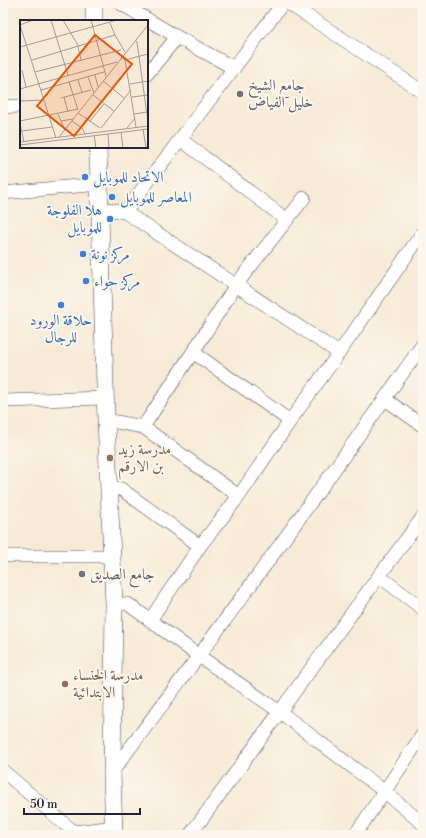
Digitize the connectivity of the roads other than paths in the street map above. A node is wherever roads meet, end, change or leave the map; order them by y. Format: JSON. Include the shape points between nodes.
{"nodes":[{"id":1,"x":94,"y":3,"type":"edge"},
{"id":2,"x":120,"y":3,"type":"edge"},
{"id":3,"x":283,"y":3,"type":"edge"},
{"id":4,"x":288,"y":3,"type":"edge"},
{"id":5,"x":94,"y":20,"type":"edge"},
{"id":6,"x":148,"y":20,"type":"edge"},
{"id":7,"x":148,"y":20,"type":"edge"},
{"id":8,"x":177,"y":38,"type":"junction"},
{"id":9,"x":234,"y":68,"type":"junction"},
{"id":10,"x":148,"y":73,"type":"edge"},
{"id":11,"x":420,"y":86,"type":"edge"},
{"id":12,"x":20,"y":106,"type":"edge"},
{"id":13,"x":3,"y":107,"type":"edge"},
{"id":14,"x":180,"y":139,"type":"junction"},
{"id":15,"x":98,"y":148,"type":"edge"},
{"id":16,"x":99,"y":184,"type":"junction"},
{"id":17,"x":3,"y":193,"type":"edge"},
{"id":18,"x":304,"y":198,"type":"dead end"},
{"id":19,"x":100,"y":208,"type":"junction"},
{"id":20,"x":125,"y":212,"type":"junction"},
{"id":21,"x":287,"y":220,"type":"junction"},
{"id":22,"x":423,"y":232,"type":"edge"},
{"id":23,"x":236,"y":285,"type":"junction"},
{"id":24,"x":423,"y":344,"type":"edge"},
{"id":25,"x":193,"y":352,"type":"junction"},
{"id":26,"x":339,"y":353,"type":"junction"},
{"id":27,"x":105,"y":398,"type":"junction"},
{"id":28,"x":385,"y":399,"type":"junction"},
{"id":29,"x":3,"y":401,"type":"edge"},
{"id":30,"x":106,"y":420,"type":"junction"},
{"id":31,"x":290,"y":421,"type":"junction"},
{"id":32,"x":423,"y":426,"type":"edge"},
{"id":33,"x":143,"y":427,"type":"junction"},
{"id":34,"x":109,"y":487,"type":"junction"},
{"id":35,"x":239,"y":496,"type":"junction"},
{"id":36,"x":423,"y":517,"type":"edge"},
{"id":37,"x":200,"y":546,"type":"junction"},
{"id":38,"x":3,"y":556,"type":"edge"},
{"id":39,"x":112,"y":556,"type":"junction"},
{"id":40,"x":379,"y":576,"type":"junction"},
{"id":41,"x":114,"y":604,"type":"junction"},
{"id":42,"x":423,"y":608,"type":"edge"},
{"id":43,"x":150,"y":620,"type":"junction"},
{"id":44,"x":199,"y":656,"type":"junction"},
{"id":45,"x":280,"y":712,"type":"junction"},
{"id":46,"x":423,"y":734,"type":"edge"},
{"id":47,"x":3,"y":771,"type":"edge"},
{"id":48,"x":112,"y":772,"type":"junction"},
{"id":49,"x":384,"y":792,"type":"junction"},
{"id":50,"x":423,"y":824,"type":"edge"},
{"id":51,"x":114,"y":831,"type":"edge"},
{"id":52,"x":72,"y":833,"type":"edge"},
{"id":53,"x":190,"y":835,"type":"edge"},
{"id":54,"x":355,"y":835,"type":"edge"}],
"edges":[{"from":1,"to":5,"type":"street"},
{"from":2,"to":7,"type":"street"},
{"from":3,"to":9,"type":"street"},
{"from":4,"to":11,"type":"street"},
{"from":6,"to":8,"type":"street"},
{"from":8,"to":9,"type":"street"},
{"from":8,"to":10,"type":"street"},
{"from":9,"to":14,"type":"street"},
{"from":12,"to":13,"type":"street"},
{"from":14,"to":20,"type":"street"},
{"from":14,"to":21,"type":"street"},
{"from":15,"to":16,"type":"street"},
{"from":16,"to":17,"type":"street"},
{"from":16,"to":19,"type":"street"},
{"from":18,"to":21,"type":"street"},
{"from":19,"to":20,"type":"street"},
{"from":19,"to":27,"type":"street"},
{"from":20,"to":23,"type":"street"},
{"from":21,"to":23,"type":"street"},
{"from":22,"to":26,"type":"street"},
{"from":23,"to":25,"type":"street"},
{"from":23,"to":26,"type":"street"},
{"from":24,"to":28,"type":"street"},
{"from":25,"to":31,"type":"street"},
{"from":25,"to":33,"type":"street"},
{"from":26,"to":31,"type":"street"},
{"from":27,"to":29,"type":"street"},
{"from":27,"to":30,"type":"street"},
{"from":28,"to":32,"type":"street"},
{"from":28,"to":44,"type":"street"},
{"from":30,"to":33,"type":"street"},
{"from":30,"to":34,"type":"street"},
{"from":31,"to":35,"type":"street"},
{"from":33,"to":35,"type":"street"},
{"from":34,"to":37,"type":"street","via":[[121,489]]},
{"from":34,"to":39,"type":"street"},
{"from":35,"to":37,"type":"street"},
{"from":36,"to":40,"type":"street"},
{"from":37,"to":43,"type":"street"},
{"from":38,"to":39,"type":"street"},
{"from":39,"to":41,"type":"street"},
{"from":40,"to":42,"type":"street"},
{"from":40,"to":45,"type":"street"},
{"from":41,"to":43,"type":"street","via":[[128,604]]},
{"from":41,"to":48,"type":"street"},
{"from":43,"to":44,"type":"street"},
{"from":44,"to":45,"type":"street"},
{"from":44,"to":48,"type":"street"},
{"from":45,"to":49,"type":"street"},
{"from":45,"to":53,"type":"street"},
{"from":46,"to":49,"type":"street"},
{"from":47,"to":52,"type":"street"},
{"from":48,"to":51,"type":"street"},
{"from":49,"to":50,"type":"street"},
{"from":49,"to":54,"type":"street"},
{"from":51,"to":52,"type":"street"}]}
